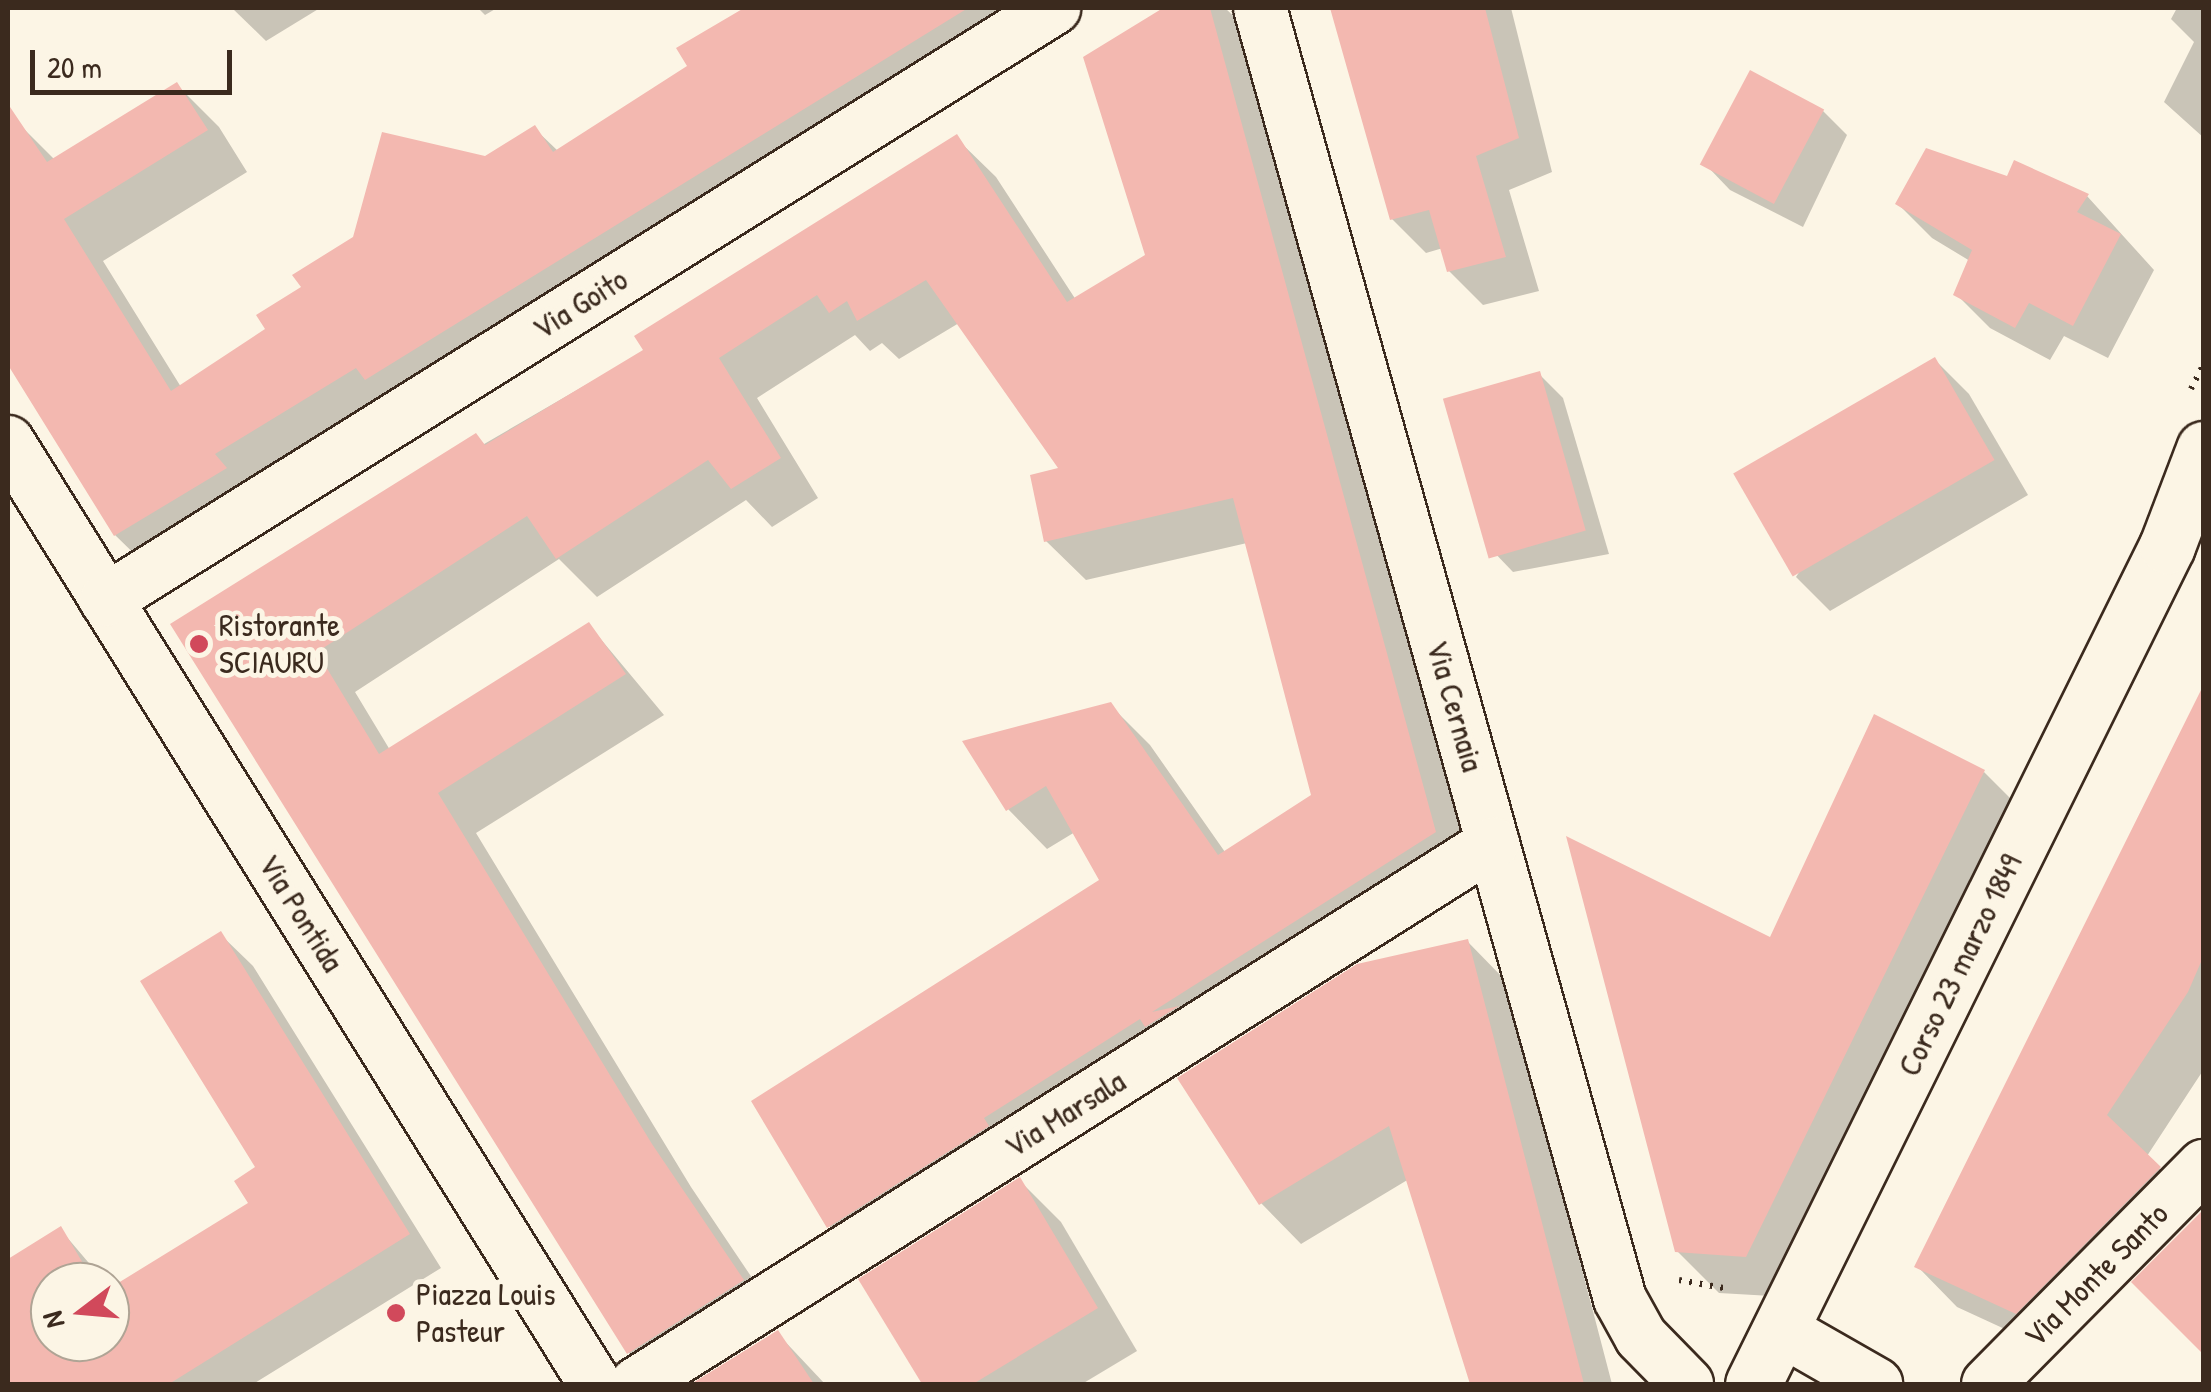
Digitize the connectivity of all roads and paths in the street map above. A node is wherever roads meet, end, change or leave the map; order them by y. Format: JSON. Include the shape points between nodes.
{"nodes":[{"id":1,"x":1054,"y":8,"type":"edge"},
{"id":2,"x":1260,"y":8,"type":"edge"},
{"id":3,"x":8,"y":442,"type":"edge"},
{"id":4,"x":2204,"y":449,"type":"edge"},
{"id":5,"x":2204,"y":504,"type":"edge"},
{"id":6,"x":2167,"y":546,"type":"junction"},
{"id":7,"x":106,"y":600,"type":"junction"},
{"id":8,"x":1493,"y":844,"type":"junction"},
{"id":9,"x":2204,"y":1166,"type":"edge"},
{"id":10,"x":1780,"y":1329,"type":"junction"},
{"id":11,"x":595,"y":1384,"type":"edge"},
{"id":12,"x":636,"y":1384,"type":"edge"},
{"id":13,"x":1687,"y":1384,"type":"edge"},
{"id":14,"x":1753,"y":1384,"type":"edge"},
{"id":15,"x":1876,"y":1384,"type":"edge"},
{"id":16,"x":1988,"y":1384,"type":"edge"}],
"edges":[{"from":1,"to":7,"type":"street","name":"Via Goito"},
{"from":2,"to":8,"type":"street","name":"Via Cernaia"},
{"from":3,"to":7,"type":"street","name":"Via Pontida"},
{"from":4,"to":6,"type":"street","name":"Corso 23 marzo 1849"},
{"from":5,"to":6,"type":"street","name":"Corso 23 marzo 1849"},
{"from":6,"to":10,"type":"street","name":"Corso 23 marzo 1849"},
{"from":7,"to":11,"type":"street","name":"Via Pontida"},
{"from":8,"to":12,"type":"street","name":"Via Marsala"},
{"from":8,"to":13,"type":"street","name":"Via Cernaia","via":[[1620,1299],[1641,1338]]},
{"from":9,"to":16,"type":"street","name":"Via Monte Santo"},
{"from":10,"to":14,"type":"street","name":"Corso 23 marzo 1849"},
{"from":10,"to":15,"type":"street"}]}
